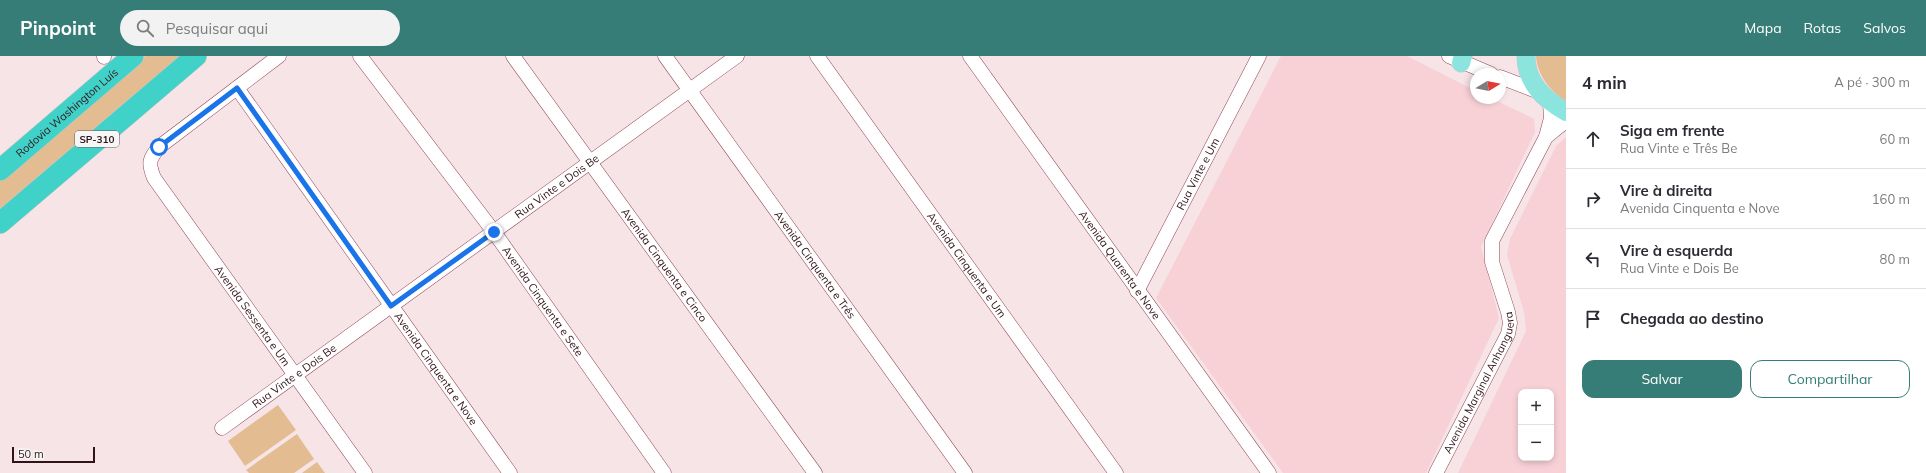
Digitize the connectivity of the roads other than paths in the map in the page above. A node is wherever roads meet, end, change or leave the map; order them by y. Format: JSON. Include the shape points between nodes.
{"nodes":[{"id":1,"x":133,"y":56,"type":"edge"},
{"id":2,"x":196,"y":56,"type":"edge"},
{"id":3,"x":279,"y":56,"type":"edge"},
{"id":4,"x":360,"y":56,"type":"edge"},
{"id":5,"x":513,"y":56,"type":"edge"},
{"id":6,"x":664,"y":56,"type":"edge"},
{"id":7,"x":736,"y":56,"type":"edge"},
{"id":8,"x":817,"y":56,"type":"edge"},
{"id":9,"x":970,"y":56,"type":"edge"},
{"id":10,"x":1259,"y":56,"type":"edge"},
{"id":11,"x":1526,"y":56,"type":"edge"},
{"id":12,"x":1458,"y":58,"type":"edge"},
{"id":13,"x":1479,"y":68,"type":"edge"},
{"id":14,"x":1506,"y":80,"type":"edge"},
{"id":15,"x":237,"y":88,"type":"junction"},
{"id":16,"x":689,"y":90,"type":"junction"},
{"id":17,"x":1545,"y":97,"type":"junction"},
{"id":18,"x":1566,"y":112,"type":"edge"},
{"id":19,"x":1566,"y":117,"type":"edge"},
{"id":20,"x":1546,"y":137,"type":"junction"},
{"id":21,"x":590,"y":162,"type":"junction"},
{"id":22,"x":0,"y":170,"type":"edge"},
{"id":23,"x":0,"y":223,"type":"edge"},
{"id":24,"x":494,"y":232,"type":"junction"},
{"id":25,"x":1137,"y":291,"type":"junction"},
{"id":26,"x":391,"y":306,"type":"junction"},
{"id":27,"x":294,"y":376,"type":"junction"},
{"id":28,"x":222,"y":428,"type":"dead end"},
{"id":29,"x":364,"y":473,"type":"edge"},
{"id":30,"x":510,"y":473,"type":"edge"},
{"id":31,"x":664,"y":473,"type":"edge"},
{"id":32,"x":815,"y":473,"type":"edge"},
{"id":33,"x":965,"y":473,"type":"edge"},
{"id":34,"x":1116,"y":473,"type":"edge"},
{"id":35,"x":1269,"y":473,"type":"edge"},
{"id":36,"x":1436,"y":473,"type":"edge"}],
"edges":[{"from":1,"to":22,"type":"highway","name":"Rodovia Washington Luís"},
{"from":2,"to":23,"type":"highway","number":"SP-310"},
{"from":3,"to":15,"type":"street"},
{"from":4,"to":24,"type":"street","name":"Avenida Cinquenta e Sete"},
{"from":5,"to":21,"type":"street","name":"Avenida Cinquenta e Cinco"},
{"from":6,"to":16,"type":"street","name":"Avenida Cinquenta e Três"},
{"from":7,"to":16,"type":"street","name":"Rua Vinte e Dois Be"},
{"from":8,"to":34,"type":"street","name":"Avenida Cinquenta e Um"},
{"from":9,"to":25,"type":"street","name":"Avenida Quarenta e Nove"},
{"from":10,"to":25,"type":"street","name":"Rua Vinte e Um"},
{"from":11,"to":17,"type":"main road","via":[[1526,65],[1532,82]]},
{"from":12,"to":13,"type":"street"},
{"from":14,"to":17,"type":"street"},
{"from":15,"to":26,"type":"street","name":"Avenida Cinquenta e Nove"},
{"from":15,"to":27,"type":"street","name":"Avenida Sessenta e Um","via":[[159,147],[150,158],[150,168],[154,178]]},
{"from":16,"to":21,"type":"street","name":"Rua Vinte e Dois Be"},
{"from":16,"to":33,"type":"street","name":"Avenida Cinquenta e Três"},
{"from":17,"to":18,"type":"main road"},
{"from":17,"to":20,"type":"street","name":"Avenida Marginal Anhanguera","via":[[1551,118]]},
{"from":19,"to":20,"type":"street","name":"Avenida Marginal Anhanguera","via":[[1562,124]]},
{"from":20,"to":36,"type":"street","name":"Avenida Marginal Anhanguera","via":[[1492,241],[1490,250],[1508,312],[1508,334]]},
{"from":21,"to":24,"type":"street","name":"Rua Vinte e Dois Be"},
{"from":21,"to":32,"type":"street","name":"Avenida Cinquenta e Cinco"},
{"from":24,"to":26,"type":"street","name":"Rua Vinte e Dois Be"},
{"from":24,"to":31,"type":"street","name":"Avenida Cinquenta e Sete"},
{"from":25,"to":35,"type":"street","name":"Avenida Quarenta e Nove"},
{"from":26,"to":27,"type":"street","name":"Rua Vinte e Dois Be"},
{"from":26,"to":30,"type":"street","name":"Avenida Cinquenta e Nove"},
{"from":27,"to":28,"type":"street","name":"Rua Vinte e Dois Be"},
{"from":27,"to":29,"type":"street","name":"Avenida Sessenta e Um"}]}
